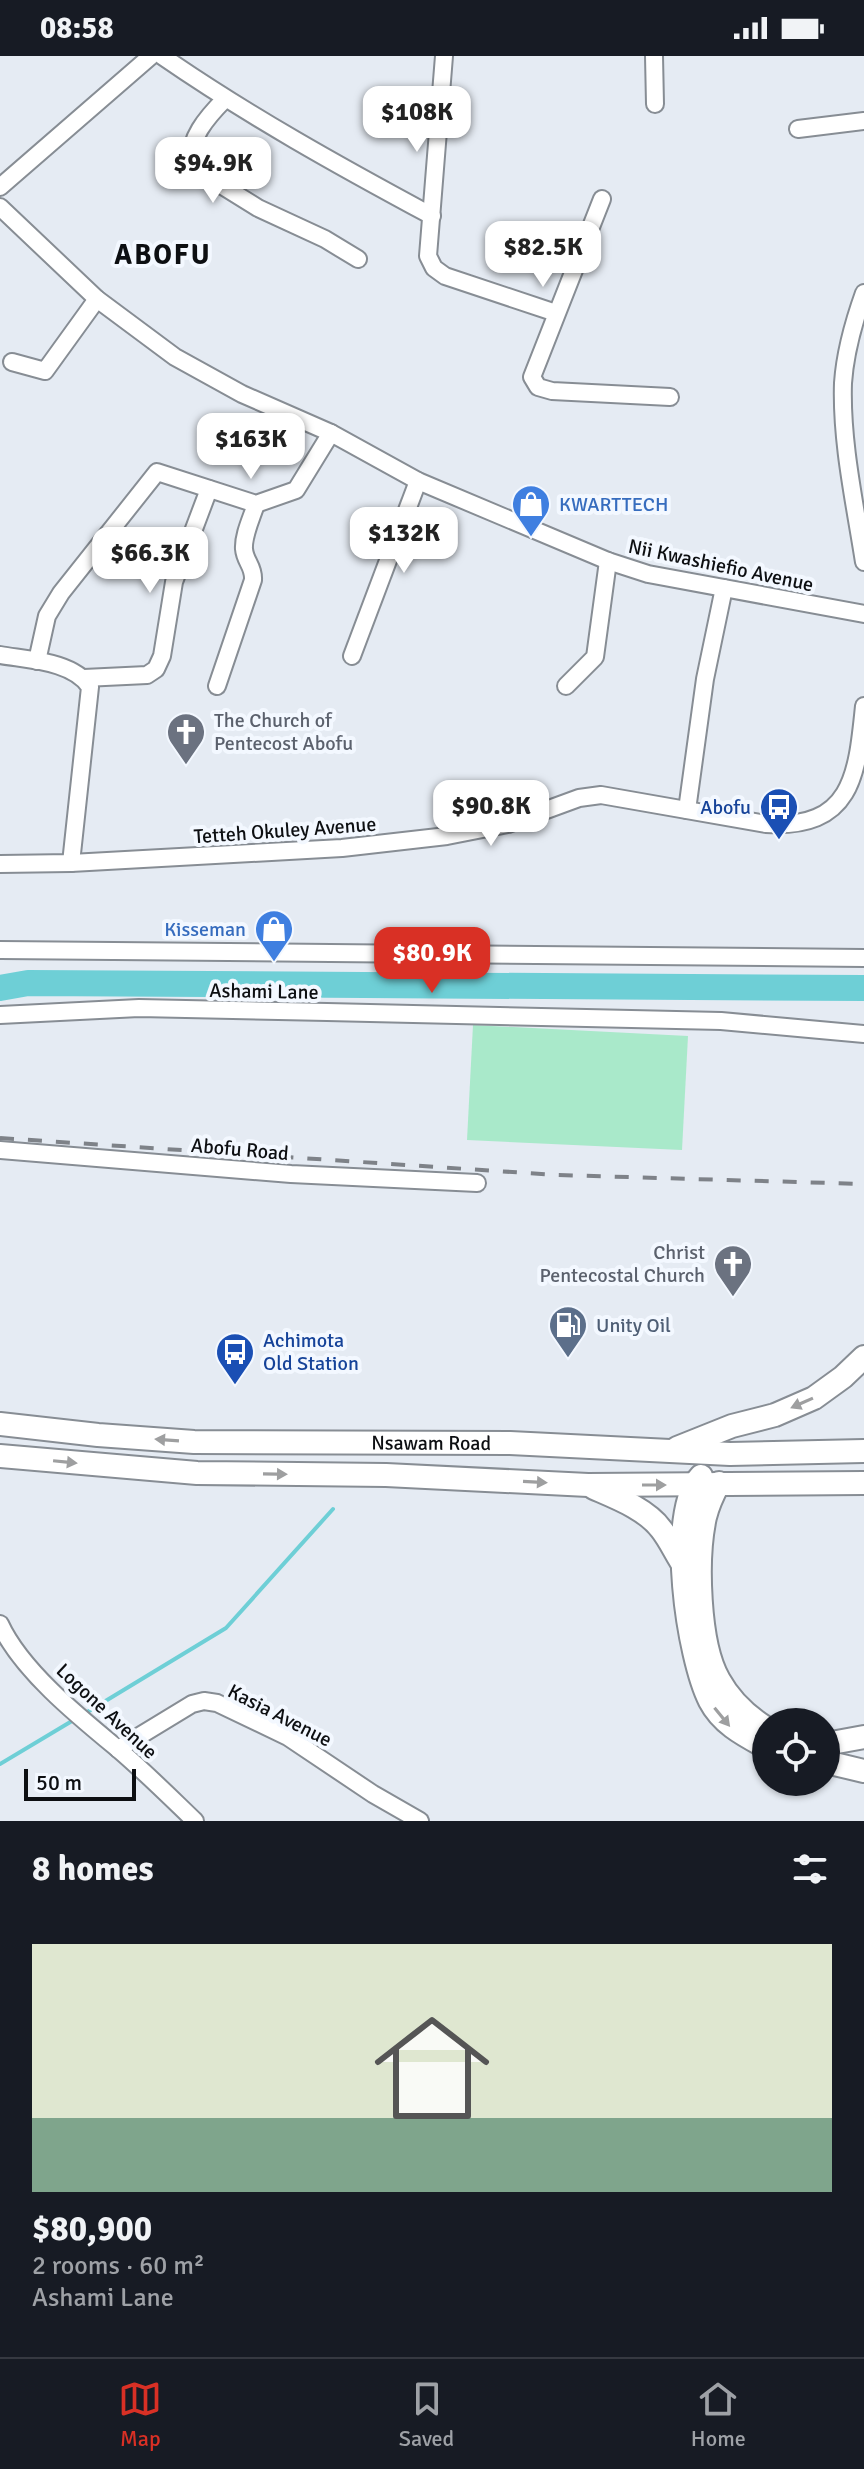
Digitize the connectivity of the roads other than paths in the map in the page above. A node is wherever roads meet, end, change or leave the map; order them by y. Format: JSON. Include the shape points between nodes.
{"nodes":[{"id":1,"x":151,"y":56,"type":"edge"},
{"id":2,"x":162,"y":56,"type":"edge"},
{"id":3,"x":444,"y":56,"type":"edge"},
{"id":4,"x":654,"y":56,"type":"edge"},
{"id":5,"x":225,"y":99,"type":"junction"},
{"id":6,"x":655,"y":104,"type":"dead end"},
{"id":7,"x":864,"y":121,"type":"edge"},
{"id":8,"x":798,"y":129,"type":"dead end"},
{"id":9,"x":0,"y":187,"type":"edge"},
{"id":10,"x":602,"y":199,"type":"dead end"},
{"id":11,"x":0,"y":207,"type":"edge"},
{"id":12,"x":432,"y":216,"type":"junction"},
{"id":13,"x":358,"y":259,"type":"dead end"},
{"id":14,"x":864,"y":293,"type":"edge"},
{"id":15,"x":97,"y":299,"type":"junction"},
{"id":16,"x":556,"y":313,"type":"junction"},
{"id":17,"x":12,"y":362,"type":"dead end"},
{"id":18,"x":670,"y":397,"type":"dead end"},
{"id":19,"x":331,"y":433,"type":"junction"},
{"id":20,"x":418,"y":481,"type":"junction"},
{"id":21,"x":209,"y":489,"type":"junction"},
{"id":22,"x":256,"y":504,"type":"junction"},
{"id":23,"x":608,"y":561,"type":"junction"},
{"id":24,"x":864,"y":562,"type":"edge"},
{"id":25,"x":724,"y":588,"type":"junction"},
{"id":26,"x":864,"y":614,"type":"edge"},
{"id":27,"x":0,"y":655,"type":"edge"},
{"id":28,"x":352,"y":656,"type":"dead end"},
{"id":29,"x":37,"y":661,"type":"junction"},
{"id":30,"x":84,"y":678,"type":"junction"},
{"id":31,"x":217,"y":686,"type":"dead end"},
{"id":32,"x":566,"y":686,"type":"dead end"},
{"id":33,"x":864,"y":706,"type":"edge"},
{"id":34,"x":862,"y":761,"type":"edge"},
{"id":35,"x":687,"y":810,"type":"junction"},
{"id":36,"x":71,"y":863,"type":"junction"},
{"id":37,"x":0,"y":864,"type":"edge"},
{"id":38,"x":0,"y":950,"type":"edge"},
{"id":39,"x":864,"y":958,"type":"edge"},
{"id":40,"x":0,"y":1015,"type":"edge"},
{"id":41,"x":864,"y":1034,"type":"edge"},
{"id":42,"x":0,"y":1150,"type":"edge"},
{"id":43,"x":477,"y":1183,"type":"dead end"},
{"id":44,"x":864,"y":1357,"type":"edge"},
{"id":45,"x":0,"y":1424,"type":"edge"},
{"id":46,"x":864,"y":1451,"type":"edge"},
{"id":47,"x":666,"y":1452,"type":"junction"},
{"id":48,"x":730,"y":1454,"type":"junction"},
{"id":49,"x":0,"y":1456,"type":"edge"},
{"id":50,"x":719,"y":1483,"type":"junction"},
{"id":51,"x":864,"y":1483,"type":"edge"},
{"id":52,"x":693,"y":1484,"type":"junction"},
{"id":53,"x":588,"y":1485,"type":"junction"},
{"id":54,"x":682,"y":1563,"type":"junction"},
{"id":55,"x":0,"y":1624,"type":"edge"},
{"id":56,"x":5,"y":1647,"type":"edge"},
{"id":57,"x":752,"y":1719,"type":"edge"},
{"id":58,"x":864,"y":1737,"type":"edge"},
{"id":59,"x":752,"y":1739,"type":"edge"},
{"id":60,"x":840,"y":1741,"type":"edge"},
{"id":61,"x":118,"y":1749,"type":"junction"},
{"id":62,"x":840,"y":1765,"type":"edge"},
{"id":63,"x":864,"y":1771,"type":"edge"},
{"id":64,"x":195,"y":1821,"type":"edge"},
{"id":65,"x":420,"y":1821,"type":"edge"}],
"edges":[{"from":1,"to":9,"type":"street"},
{"from":2,"to":5,"type":"street"},
{"from":3,"to":12,"type":"street"},
{"from":4,"to":6,"type":"street"},
{"from":5,"to":12,"type":"street"},
{"from":5,"to":13,"type":"street","via":[[205,120],[190,158],[192,167]]},
{"from":7,"to":8,"type":"street"},
{"from":10,"to":16,"type":"street"},
{"from":11,"to":15,"type":"street","name":"Nii Kwashiefio Avenue"},
{"from":12,"to":16,"type":"street","via":[[428,256],[434,268]]},
{"from":14,"to":24,"type":"street","via":[[848,347],[843,392]]},
{"from":15,"to":17,"type":"street","via":[[45,371]]},
{"from":15,"to":19,"type":"street","name":"Nii Kwashiefio Avenue","via":[[175,357]]},
{"from":16,"to":18,"type":"street","via":[[532,377],[538,387]]},
{"from":19,"to":20,"type":"street","name":"Nii Kwashiefio Avenue"},
{"from":19,"to":22,"type":"street","via":[[296,490]]},
{"from":20,"to":23,"type":"street","name":"Nii Kwashiefio Avenue"},
{"from":20,"to":28,"type":"street"},
{"from":21,"to":22,"type":"street"},
{"from":21,"to":29,"type":"street","via":[[157,472],[61,593],[47,616]]},
{"from":21,"to":30,"type":"street","via":[[174,582],[156,669],[147,675]]},
{"from":22,"to":31,"type":"street","via":[[244,542],[253,580]]},
{"from":23,"to":25,"type":"street","name":"Nii Kwashiefio Avenue"},
{"from":23,"to":32,"type":"street","via":[[595,657]]},
{"from":25,"to":26,"type":"street","name":"Nii Kwashiefio Avenue"},
{"from":25,"to":35,"type":"street"},
{"from":27,"to":29,"type":"street"},
{"from":29,"to":30,"type":"street"},
{"from":30,"to":36,"type":"street","via":[[90,687]]},
{"from":33,"to":34,"type":"street","name":"Tetteh Okuley Avenue"},
{"from":34,"to":35,"type":"street","name":"Tetteh Okuley Avenue","via":[[834,807],[807,822],[766,824]]},
{"from":35,"to":36,"type":"street","name":"Tetteh Okuley Avenue","via":[[601,795],[508,824],[447,836],[342,848]]},
{"from":36,"to":37,"type":"street","name":"Tetteh Okuley Avenue"},
{"from":38,"to":39,"type":"street"},
{"from":40,"to":41,"type":"street","name":"Ashami Lane","via":[[139,1008],[312,1011],[721,1021]]},
{"from":42,"to":43,"type":"street","name":"Abofu Road"},
{"from":44,"to":47,"type":"highway","one_way":true,"via":[[814,1398]]},
{"from":47,"to":45,"type":"highway","name":"Nsawam Road","one_way":true,"via":[[510,1443],[194,1442]]},
{"from":46,"to":48,"type":"highway","name":"Nsawam Road"},
{"from":47,"to":48,"type":"highway","name":"Nsawam Road"},
{"from":48,"to":52,"type":"highway"},
{"from":49,"to":53,"type":"highway","name":"Nsawam Road","one_way":true,"via":[[197,1473]]},
{"from":50,"to":51,"type":"highway","name":"Nsawam Road"},
{"from":50,"to":52,"type":"highway","name":"Nsawam Road"},
{"from":50,"to":57,"type":"highway","via":[[707,1509],[700,1551],[704,1641],[719,1680]]},
{"from":53,"to":52,"type":"highway","name":"Nsawam Road","one_way":true},
{"from":52,"to":54,"type":"highway"},
{"from":53,"to":54,"type":"highway","via":[[652,1519]]},
{"from":54,"to":59,"type":"highway","one_way":true,"via":[[688,1627],[710,1702],[731,1727]]},
{"from":55,"to":56,"type":"street","name":"Logone Avenue"},
{"from":56,"to":61,"type":"street","name":"Logone Avenue"},
{"from":58,"to":60,"type":"highway"},
{"from":61,"to":64,"type":"street","name":"Logone Avenue"},
{"from":61,"to":65,"type":"street","name":"Kasia Avenue","via":[[192,1704],[217,1703],[288,1737]]},
{"from":62,"to":63,"type":"highway"}]}
